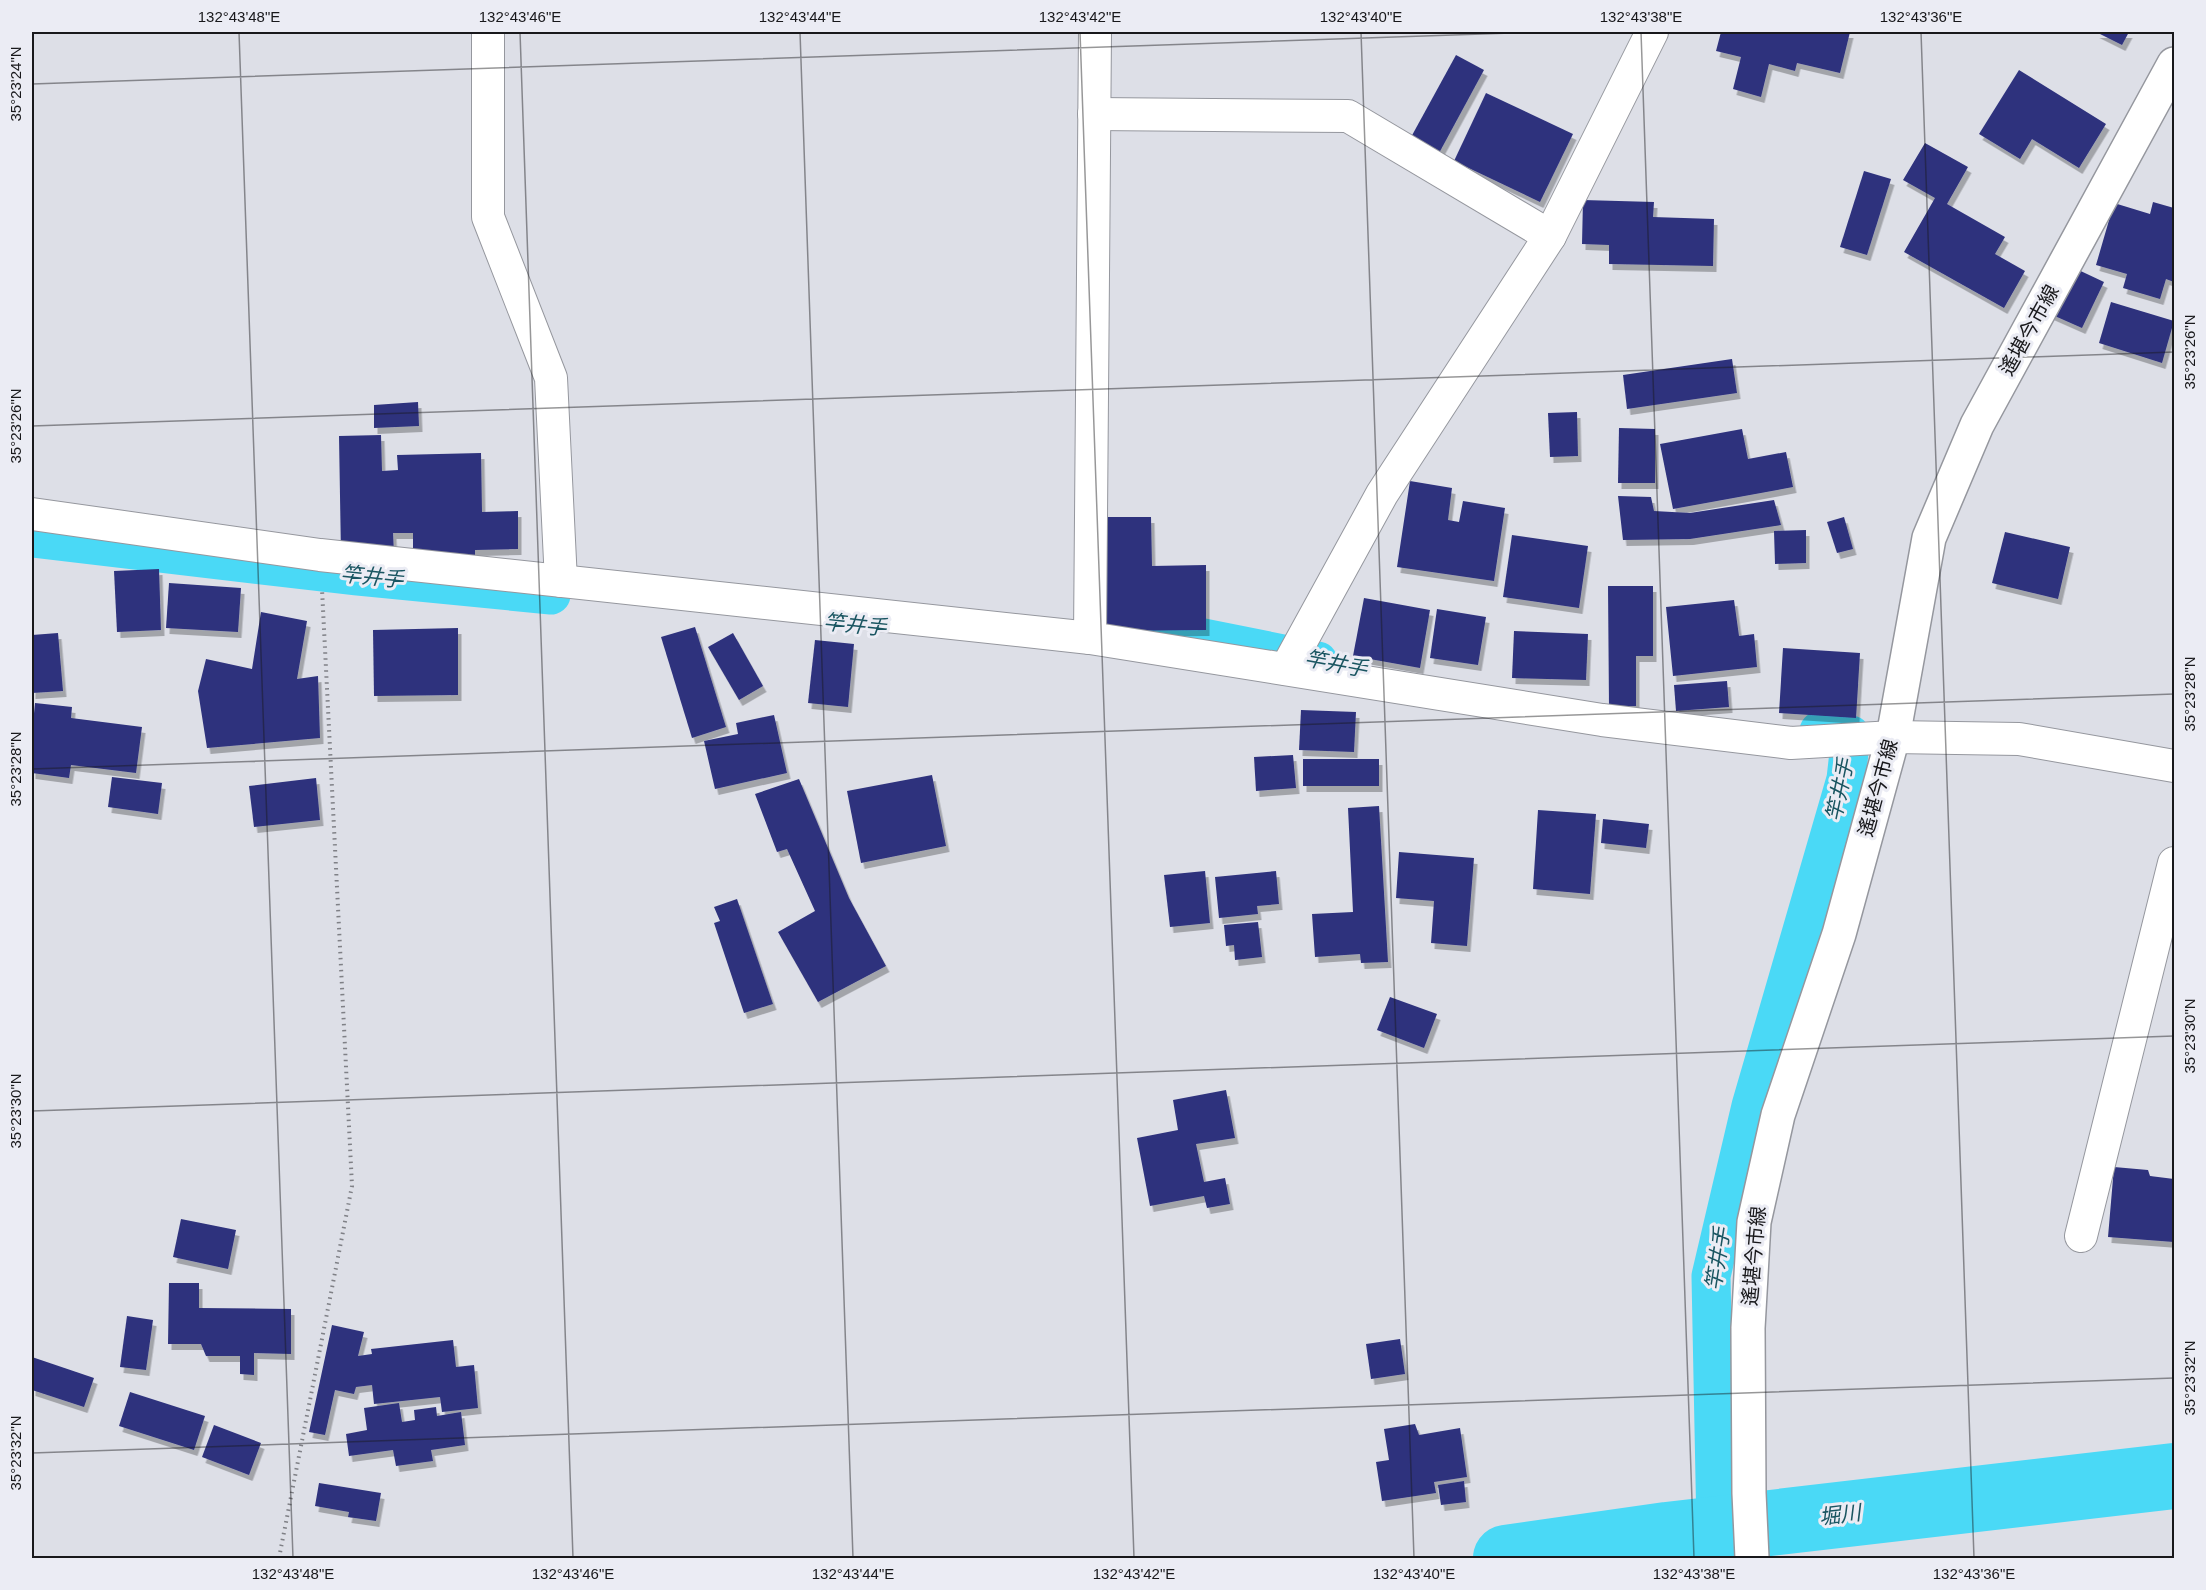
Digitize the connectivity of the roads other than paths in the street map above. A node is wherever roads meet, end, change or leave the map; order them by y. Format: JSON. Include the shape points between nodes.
{"nodes":[{"id":1,"x":489,"y":32,"type":"edge"},
{"id":2,"x":1095,"y":32,"type":"edge"},
{"id":3,"x":1652,"y":32,"type":"edge"},
{"id":4,"x":2175,"y":64,"type":"edge"},
{"id":5,"x":1094,"y":114,"type":"junction"},
{"id":6,"x":1550,"y":236,"type":"junction"},
{"id":7,"x":32,"y":514,"type":"edge"},
{"id":8,"x":561,"y":581,"type":"junction"},
{"id":9,"x":1089,"y":638,"type":"junction"},
{"id":10,"x":1286,"y":669,"type":"junction"},
{"id":11,"x":1893,"y":737,"type":"junction"},
{"id":12,"x":2173,"y":760,"type":"edge"},
{"id":13,"x":2175,"y":863,"type":"edge"},
{"id":14,"x":2080,"y":1236,"type":"dead end"},
{"id":15,"x":1752,"y":1558,"type":"edge"}],
"edges":[{"from":1,"to":8,"type":"street","via":[[488,217],[551,378]]},
{"from":2,"to":5,"type":"street"},
{"from":3,"to":6,"type":"street"},
{"from":4,"to":11,"type":"main road","name":"遙堪今市線","via":[[1977,425],[1929,538]]},
{"from":5,"to":6,"type":"street","via":[[1348,116]]},
{"from":5,"to":9,"type":"street"},
{"from":6,"to":10,"type":"street","via":[[1382,494]]},
{"from":7,"to":8,"type":"street","via":[[320,555]]},
{"from":8,"to":9,"type":"street"},
{"from":9,"to":10,"type":"street"},
{"from":10,"to":11,"type":"street","via":[[1602,720],[1791,743]]},
{"from":11,"to":12,"type":"street","via":[[2019,739]]},
{"from":11,"to":15,"type":"main road","name":"遙堪今市線","via":[[1839,934],[1778,1115],[1754,1222],[1748,1328]]},
{"from":13,"to":14,"type":"street"}]}
